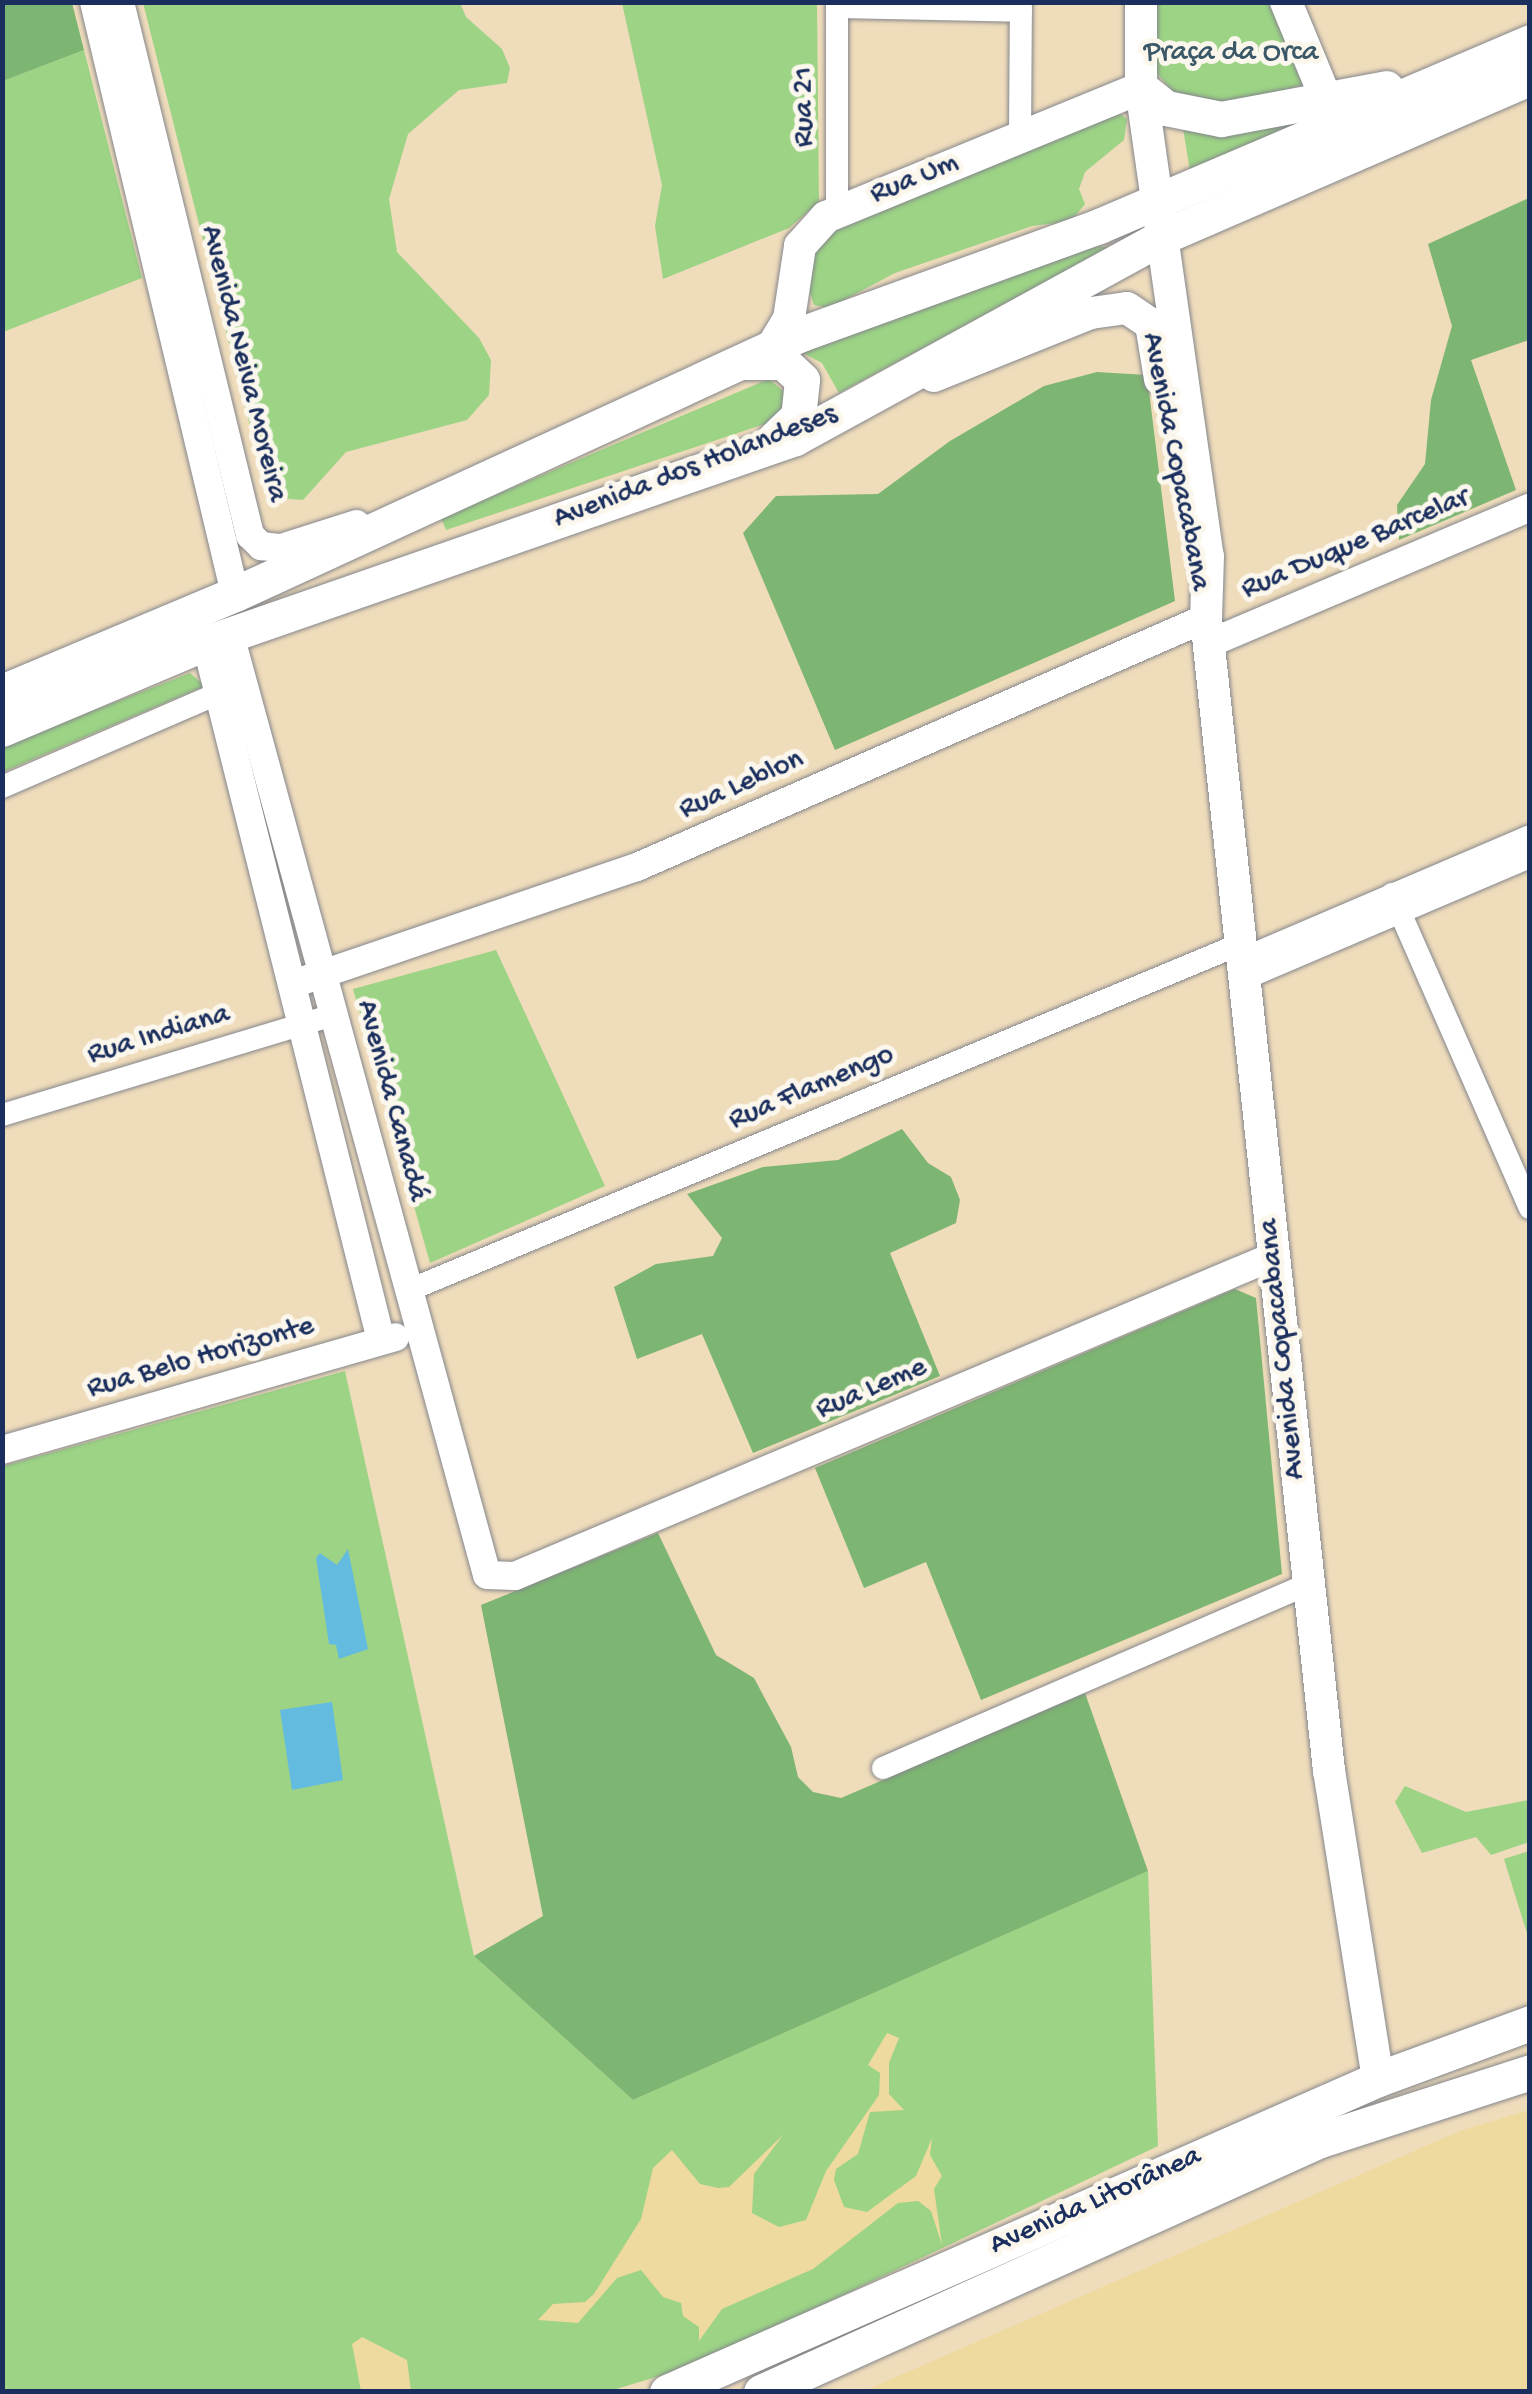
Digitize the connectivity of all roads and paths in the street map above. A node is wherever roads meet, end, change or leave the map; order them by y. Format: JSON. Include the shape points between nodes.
{"nodes":[{"id":1,"x":94,"y":2,"type":"edge"},
{"id":2,"x":120,"y":2,"type":"edge"},
{"id":3,"x":1141,"y":2,"type":"edge"},
{"id":4,"x":1286,"y":2,"type":"edge"},
{"id":5,"x":837,"y":5,"type":"edge"},
{"id":6,"x":1020,"y":7,"type":"edge"},
{"id":7,"x":1530,"y":42,"type":"edge"},
{"id":8,"x":1530,"y":78,"type":"edge"},
{"id":9,"x":1140,"y":88,"type":"junction"},
{"id":10,"x":1332,"y":112,"type":"junction"},
{"id":11,"x":1020,"y":137,"type":"junction"},
{"id":12,"x":1371,"y":146,"type":"junction"},
{"id":13,"x":1158,"y":201,"type":"junction"},
{"id":14,"x":836,"y":212,"type":"junction"},
{"id":15,"x":1099,"y":226,"type":"junction"},
{"id":16,"x":1162,"y":238,"type":"junction"},
{"id":17,"x":772,"y":347,"type":"junction"},
{"id":18,"x":729,"y":366,"type":"junction"},
{"id":19,"x":856,"y":407,"type":"junction"},
{"id":20,"x":750,"y":454,"type":"junction"},
{"id":21,"x":448,"y":493,"type":"junction"},
{"id":22,"x":1530,"y":507,"type":"edge"},
{"id":23,"x":234,"y":594,"type":"junction"},
{"id":24,"x":1207,"y":631,"type":"junction"},
{"id":25,"x":218,"y":639,"type":"junction"},
{"id":26,"x":232,"y":688,"type":"junction"},
{"id":27,"x":2,"y":692,"type":"edge"},
{"id":28,"x":2,"y":730,"type":"edge"},
{"id":29,"x":2,"y":787,"type":"edge"},
{"id":30,"x":1530,"y":836,"type":"edge"},
{"id":31,"x":1530,"y":857,"type":"edge"},
{"id":32,"x":1396,"y":903,"type":"junction"},
{"id":33,"x":1242,"y":960,"type":"junction"},
{"id":34,"x":322,"y":975,"type":"junction"},
{"id":35,"x":293,"y":984,"type":"junction"},
{"id":36,"x":333,"y":1015,"type":"junction"},
{"id":37,"x":302,"y":1025,"type":"junction"},
{"id":38,"x":2,"y":1114,"type":"edge"},
{"id":39,"x":1530,"y":1208,"type":"edge"},
{"id":40,"x":1274,"y":1256,"type":"junction"},
{"id":41,"x":407,"y":1291,"type":"junction"},
{"id":42,"x":418,"y":1330,"type":"junction"},
{"id":43,"x":381,"y":1340,"type":"junction"},
{"id":44,"x":2,"y":1450,"type":"edge"},
{"id":45,"x":493,"y":1578,"type":"joint"},
{"id":46,"x":1309,"y":1584,"type":"junction"},
{"id":47,"x":883,"y":1768,"type":"dead end"},
{"id":48,"x":1530,"y":2023,"type":"edge"},
{"id":49,"x":1530,"y":2072,"type":"edge"},
{"id":50,"x":1378,"y":2078,"type":"junction"},
{"id":51,"x":700,"y":2381,"type":"edge"},
{"id":52,"x":667,"y":2392,"type":"edge"},
{"id":53,"x":761,"y":2392,"type":"edge"}],
"edges":[{"from":1,"to":23,"type":"street","name":"Avenida Neiva Moreira"},
{"from":2,"to":21,"type":"street","name":"Avenida Neiva Moreira","via":[[250,535],[260,546],[281,548]]},
{"from":3,"to":9,"type":"main road","name":"Avenida Copacabana"},
{"from":4,"to":10,"type":"main road"},
{"from":5,"to":6,"type":"street"},
{"from":5,"to":14,"type":"street","name":"Rua 21"},
{"from":6,"to":11,"type":"street"},
{"from":7,"to":10,"type":"main road","via":[[1441,80]]},
{"from":8,"to":12,"type":"main road","name":"Avenida dos Holandeses"},
{"from":9,"to":10,"type":"main road","via":[[1166,108],[1222,119]]},
{"from":9,"to":11,"type":"main road","name":"Rua Um"},
{"from":9,"to":13,"type":"main road","name":"Avenida Copacabana"},
{"from":10,"to":12,"type":"main road"},
{"from":10,"to":13,"type":"main road"},
{"from":11,"to":14,"type":"main road","name":"Rua Um"},
{"from":12,"to":16,"type":"main road","name":"Avenida dos Holandeses"},
{"from":13,"to":15,"type":"main road"},
{"from":13,"to":16,"type":"main road","name":"Avenida Copacabana"},
{"from":14,"to":17,"type":"main road","name":"Rua Um","via":[[800,246],[789,319]]},
{"from":15,"to":16,"type":"main road","via":[[1128,225]]},
{"from":15,"to":17,"type":"main road"},
{"from":16,"to":19,"type":"main road","name":"Avenida dos Holandeses"},
{"from":16,"to":24,"type":"main road","name":"Avenida Copacabana","via":[[1208,556]]},
{"from":17,"to":18,"type":"main road"},
{"from":18,"to":20,"type":"main road","via":[[783,362],[804,389],[792,424]]},
{"from":18,"to":21,"type":"main road"},
{"from":19,"to":20,"type":"main road","name":"Avenida dos Holandeses"},
{"from":19,"to":24,"type":"main road","name":"Avenida Copacabana","via":[[1091,312],[1138,312],[1154,336],[1186,561]]},
{"from":20,"to":25,"type":"main road","name":"Avenida dos Holandeses"},
{"from":21,"to":23,"type":"main road"},
{"from":22,"to":24,"type":"street","name":"Rua Duque Barcelar"},
{"from":23,"to":27,"type":"main road"},
{"from":24,"to":33,"type":"main road","name":"Avenida Copacabana"},
{"from":24,"to":34,"type":"street","name":"Rua Leblon","via":[[637,867]]},
{"from":25,"to":26,"type":"street","name":"Avenida Canadá"},
{"from":25,"to":28,"type":"main road","name":"Avenida dos Holandeses"},
{"from":26,"to":29,"type":"street"},
{"from":26,"to":34,"type":"street","name":"Avenida Canadá"},
{"from":26,"to":35,"type":"street","name":"Avenida Canadá"},
{"from":30,"to":32,"type":"street"},
{"from":31,"to":32,"type":"street"},
{"from":32,"to":33,"type":"street","name":"Rua Flamengo"},
{"from":32,"to":39,"type":"street"},
{"from":33,"to":40,"type":"main road","name":"Avenida Copacabana"},
{"from":33,"to":41,"type":"street","name":"Rua Flamengo"},
{"from":34,"to":35,"type":"street","name":"Rua Leblon"},
{"from":34,"to":36,"type":"street","name":"Avenida Canadá"},
{"from":35,"to":37,"type":"street","name":"Avenida Canadá"},
{"from":36,"to":37,"type":"street","name":"Rua Indiana"},
{"from":36,"to":41,"type":"street","name":"Avenida Canadá"},
{"from":37,"to":38,"type":"street","name":"Rua Indiana"},
{"from":37,"to":43,"type":"street","name":"Avenida Canadá"},
{"from":40,"to":45,"type":"street","name":"Rua Leme","via":[[515,1576]]},
{"from":40,"to":46,"type":"main road","name":"Avenida Copacabana"},
{"from":41,"to":42,"type":"street","name":"Avenida Canadá"},
{"from":42,"to":43,"type":"street","name":"Rua Belo Horizonte"},
{"from":42,"to":45,"type":"street","name":"Avenida Canadá","via":[[478,1561]]},
{"from":43,"to":44,"type":"street","name":"Rua Belo Horizonte"},
{"from":46,"to":47,"type":"street"},
{"from":46,"to":50,"type":"main road","name":"Avenida Copacabana","via":[[1329,1770]]},
{"from":48,"to":50,"type":"main road","name":"Avenida Litorânea"},
{"from":49,"to":53,"type":"main road","name":"Avenida Litorânea","via":[[1320,2140]]},
{"from":50,"to":51,"type":"main road","name":"Avenida Litorânea"},
{"from":51,"to":52,"type":"main road","name":"Avenida Litorânea"}]}
